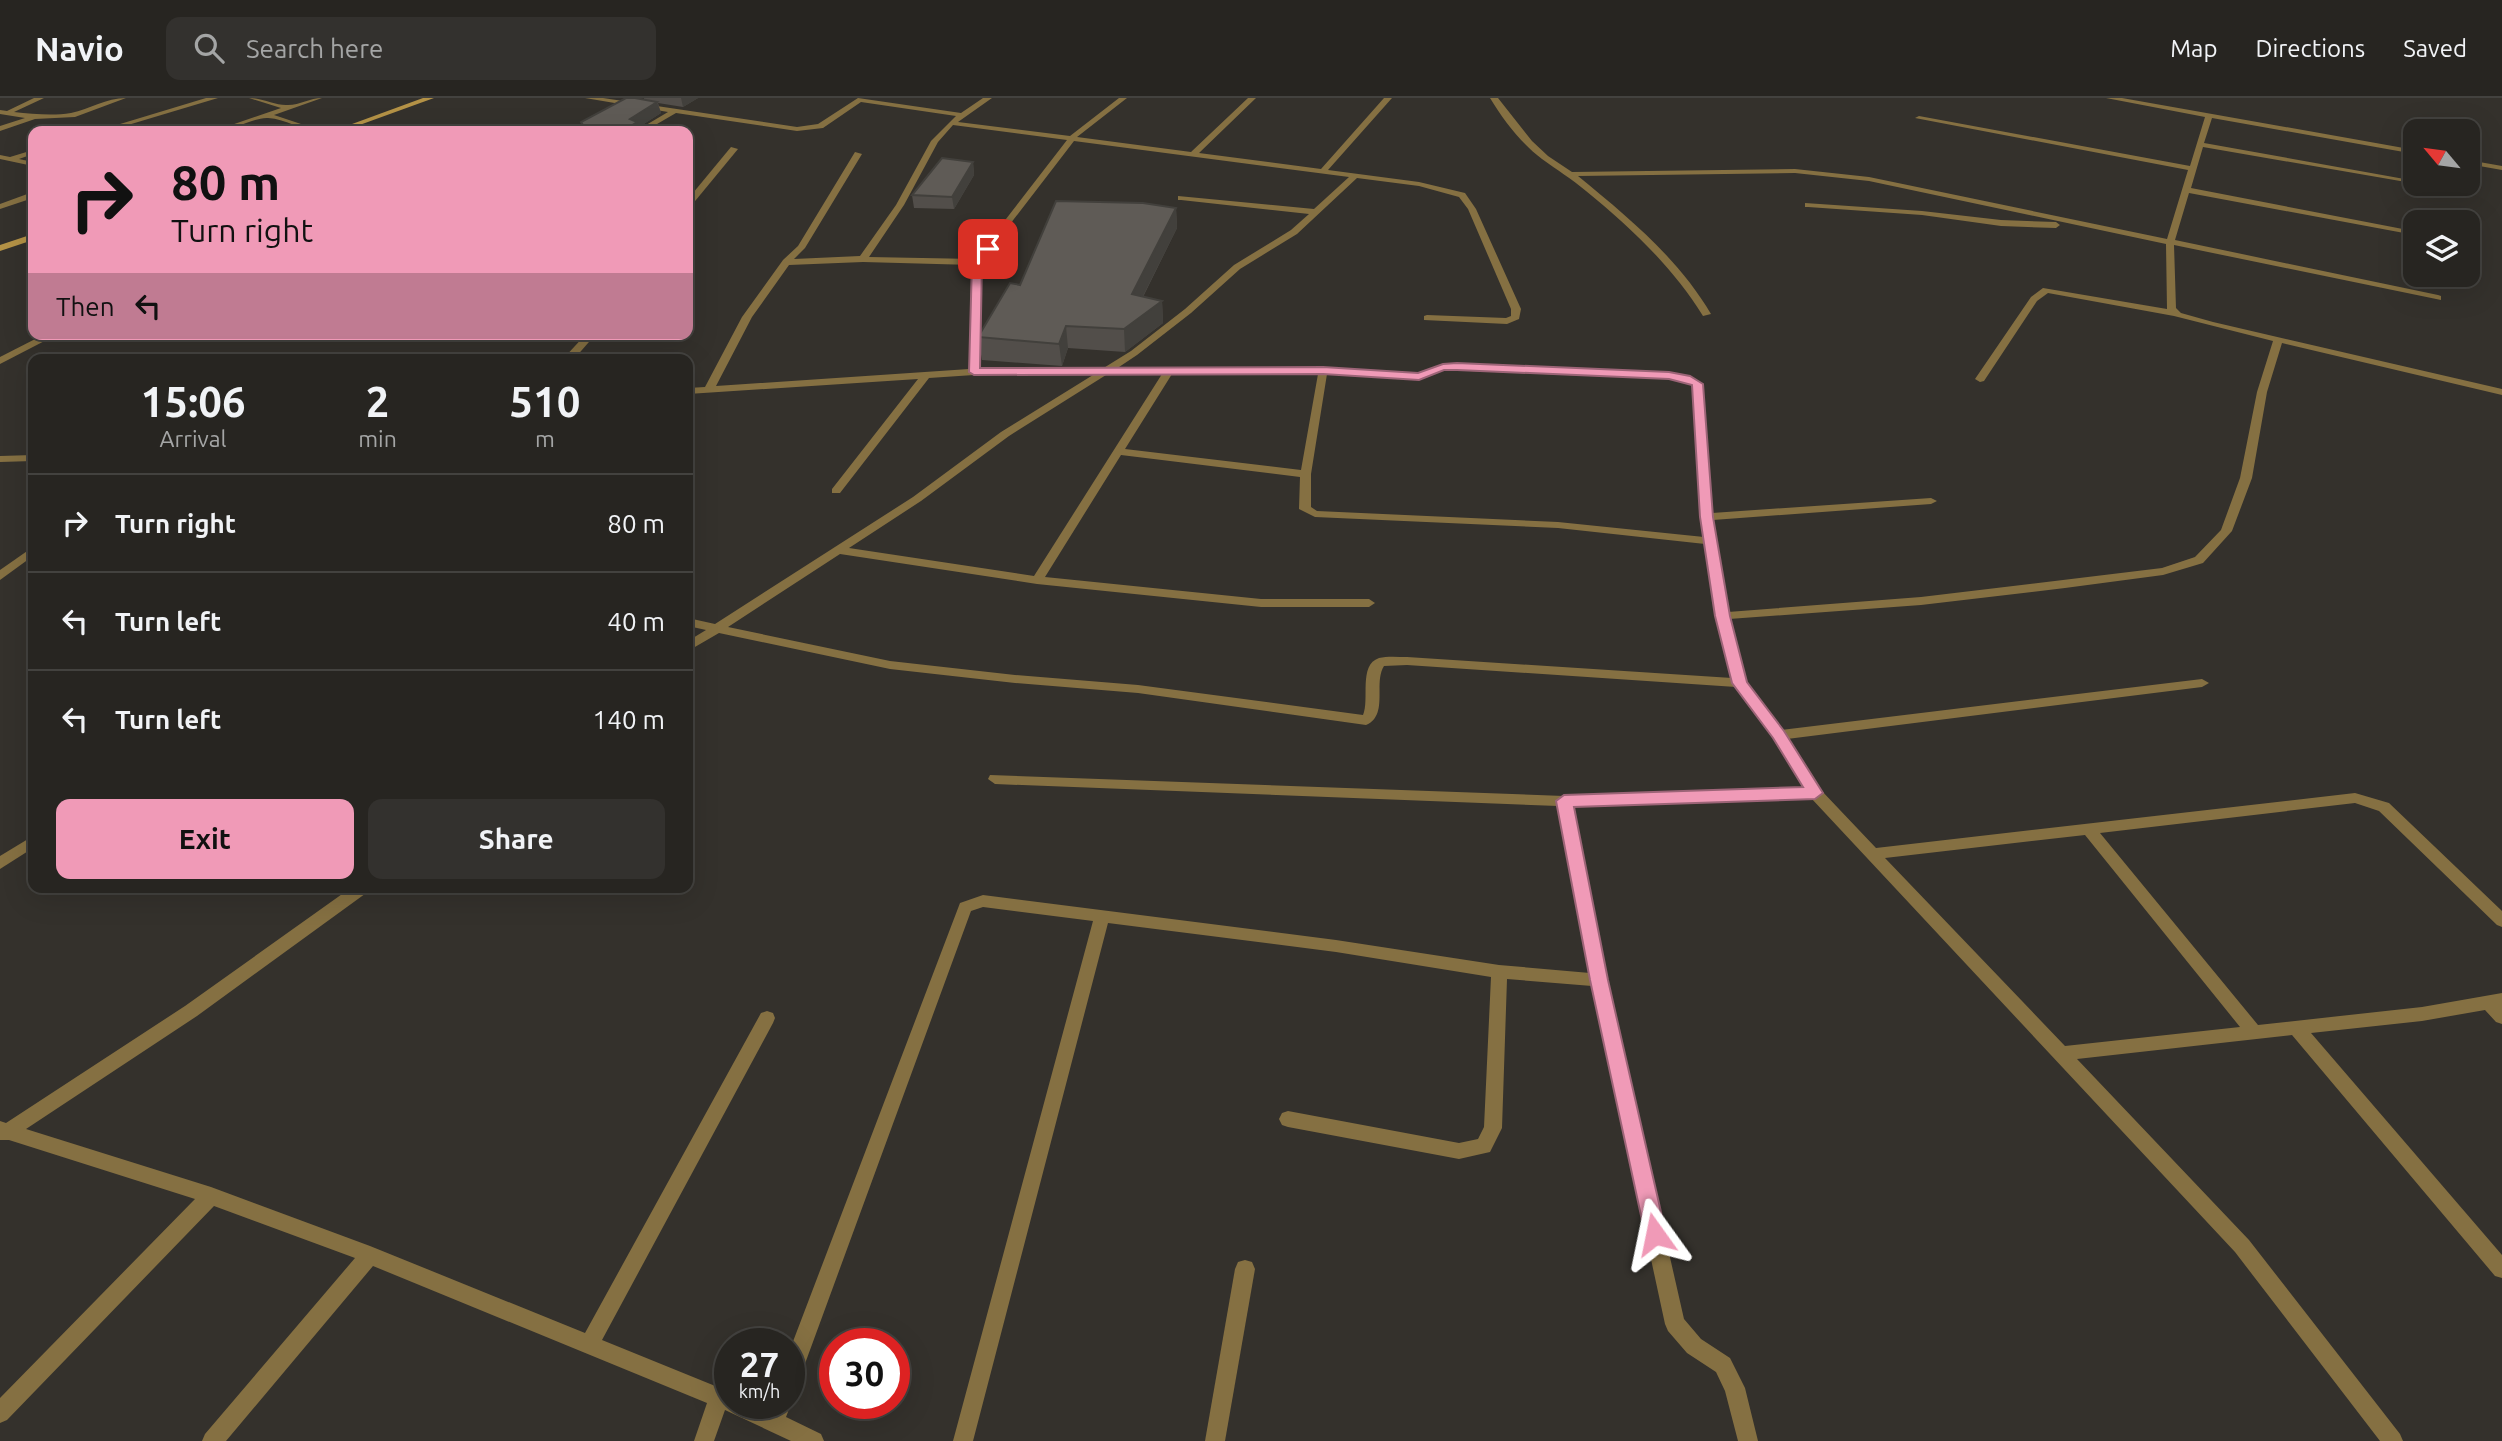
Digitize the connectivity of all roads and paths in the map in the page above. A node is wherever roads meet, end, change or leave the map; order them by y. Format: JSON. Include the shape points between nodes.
{"nodes":[{"id":1,"x":40,"y":98,"type":"edge"},
{"id":2,"x":121,"y":98,"type":"edge"},
{"id":3,"x":214,"y":98,"type":"edge"},
{"id":4,"x":253,"y":98,"type":"edge"},
{"id":5,"x":317,"y":98,"type":"edge"},
{"id":6,"x":429,"y":98,"type":"edge"},
{"id":7,"x":589,"y":98,"type":"edge"},
{"id":8,"x":988,"y":98,"type":"edge"},
{"id":9,"x":1123,"y":98,"type":"edge"},
{"id":10,"x":1252,"y":98,"type":"edge"},
{"id":11,"x":1388,"y":98,"type":"edge"},
{"id":12,"x":1494,"y":98,"type":"edge"},
{"id":13,"x":2110,"y":98,"type":"edge"},
{"id":14,"x":861,"y":99,"type":"edge"},
{"id":15,"x":2135,"y":100,"type":"edge"},
{"id":16,"x":289,"y":108,"type":"junction"},
{"id":17,"x":4,"y":112,"type":"edge"},
{"id":18,"x":674,"y":112,"type":"junction"},
{"id":19,"x":267,"y":115,"type":"junction"},
{"id":20,"x":965,"y":115,"type":"junction"},
{"id":21,"x":2209,"y":115,"type":"junction"},
{"id":22,"x":35,"y":117,"type":"junction"},
{"id":23,"x":1919,"y":118,"type":"dead end"},
{"id":24,"x":951,"y":123,"type":"junction"},
{"id":25,"x":118,"y":126,"type":"edge"},
{"id":26,"x":233,"y":126,"type":"edge"},
{"id":27,"x":302,"y":126,"type":"edge"},
{"id":28,"x":351,"y":126,"type":"edge"},
{"id":29,"x":649,"y":126,"type":"edge"},
{"id":30,"x":0,"y":129,"type":"edge"},
{"id":31,"x":1073,"y":137,"type":"junction"},
{"id":32,"x":2199,"y":144,"type":"junction"},
{"id":33,"x":734,"y":149,"type":"dead end"},
{"id":34,"x":2403,"y":150,"type":"edge"},
{"id":35,"x":28,"y":153,"type":"edge"},
{"id":36,"x":858,"y":154,"type":"dead end"},
{"id":37,"x":1193,"y":154,"type":"junction"},
{"id":38,"x":5,"y":158,"type":"edge"},
{"id":39,"x":28,"y":163,"type":"edge"},
{"id":40,"x":2480,"y":164,"type":"edge"},
{"id":41,"x":2502,"y":168,"type":"edge"},
{"id":42,"x":2193,"y":169,"type":"junction"},
{"id":43,"x":1323,"y":171,"type":"junction"},
{"id":44,"x":1571,"y":174,"type":"junction"},
{"id":45,"x":1355,"y":176,"type":"junction"},
{"id":46,"x":2403,"y":179,"type":"edge"},
{"id":47,"x":2188,"y":190,"type":"junction"},
{"id":48,"x":28,"y":197,"type":"edge"},
{"id":49,"x":693,"y":198,"type":"edge"},
{"id":50,"x":1181,"y":198,"type":"dead end"},
{"id":51,"x":1808,"y":205,"type":"dead end"},
{"id":52,"x":0,"y":207,"type":"edge"},
{"id":53,"x":1315,"y":212,"type":"junction"},
{"id":54,"x":2095,"y":227,"type":"junction"},
{"id":55,"x":2403,"y":230,"type":"edge"},
{"id":56,"x":28,"y":239,"type":"edge"},
{"id":57,"x":2170,"y":243,"type":"junction"},
{"id":58,"x":0,"y":248,"type":"edge"},
{"id":59,"x":863,"y":260,"type":"junction"},
{"id":60,"x":786,"y":262,"type":"junction"},
{"id":61,"x":977,"y":262,"type":"junction"},
{"id":62,"x":2438,"y":298,"type":"dead end"},
{"id":63,"x":1706,"y":314,"type":"dead end"},
{"id":64,"x":2178,"y":315,"type":"junction"},
{"id":65,"x":1427,"y":318,"type":"dead end"},
{"id":66,"x":2278,"y":339,"type":"junction"},
{"id":67,"x":40,"y":340,"type":"edge"},
{"id":68,"x":585,"y":340,"type":"edge"},
{"id":69,"x":573,"y":354,"type":"edge"},
{"id":70,"x":0,"y":361,"type":"edge"},
{"id":71,"x":1106,"y":370,"type":"junction"},
{"id":72,"x":1323,"y":370,"type":"junction"},
{"id":73,"x":1168,"y":371,"type":"junction"},
{"id":74,"x":974,"y":372,"type":"junction"},
{"id":75,"x":925,"y":376,"type":"junction"},
{"id":76,"x":1980,"y":379,"type":"dead end"},
{"id":77,"x":709,"y":389,"type":"junction"},
{"id":78,"x":693,"y":391,"type":"edge"},
{"id":79,"x":2502,"y":392,"type":"edge"},
{"id":80,"x":1118,"y":451,"type":"junction"},
{"id":81,"x":28,"y":457,"type":"edge"},
{"id":82,"x":0,"y":459,"type":"edge"},
{"id":83,"x":1306,"y":474,"type":"junction"},
{"id":84,"x":836,"y":491,"type":"dead end"},
{"id":85,"x":1931,"y":501,"type":"dead end"},
{"id":86,"x":1707,"y":517,"type":"junction"},
{"id":87,"x":1710,"y":541,"type":"junction"},
{"id":88,"x":836,"y":550,"type":"junction"},
{"id":89,"x":28,"y":555,"type":"edge"},
{"id":90,"x":0,"y":576,"type":"edge"},
{"id":91,"x":1037,"y":580,"type":"junction"},
{"id":92,"x":1368,"y":603,"type":"dead end"},
{"id":93,"x":1723,"y":616,"type":"junction"},
{"id":94,"x":693,"y":623,"type":"edge"},
{"id":95,"x":714,"y":628,"type":"junction"},
{"id":96,"x":693,"y":643,"type":"edge"},
{"id":97,"x":1740,"y":683,"type":"junction"},
{"id":98,"x":2202,"y":683,"type":"dead end"},
{"id":99,"x":1778,"y":734,"type":"junction"},
{"id":100,"x":995,"y":779,"type":"dead end"},
{"id":101,"x":1815,"y":793,"type":"junction"},
{"id":102,"x":1564,"y":801,"type":"junction"},
{"id":103,"x":2089,"y":830,"type":"junction"},
{"id":104,"x":28,"y":844,"type":"edge"},
{"id":105,"x":1872,"y":854,"type":"junction"},
{"id":106,"x":0,"y":863,"type":"edge"},
{"id":107,"x":356,"y":893,"type":"edge"},
{"id":108,"x":1102,"y":916,"type":"junction"},
{"id":109,"x":2502,"y":921,"type":"edge"},
{"id":110,"x":1499,"y":972,"type":"junction"},
{"id":111,"x":1599,"y":980,"type":"junction"},
{"id":112,"x":2495,"y":1002,"type":"edge"},
{"id":113,"x":767,"y":1017,"type":"dead end"},
{"id":114,"x":2502,"y":1017,"type":"edge"},
{"id":115,"x":2295,"y":1027,"type":"junction"},
{"id":116,"x":2254,"y":1032,"type":"junction"},
{"id":117,"x":2059,"y":1054,"type":"junction"},
{"id":118,"x":1289,"y":1119,"type":"dead end"},
{"id":119,"x":2,"y":1132,"type":"edge"},
{"id":120,"x":211,"y":1196,"type":"junction"},
{"id":121,"x":370,"y":1255,"type":"junction"},
{"id":122,"x":1245,"y":1269,"type":"dead end"},
{"id":123,"x":2502,"y":1269,"type":"edge"},
{"id":124,"x":805,"y":1337,"type":"edge"},
{"id":125,"x":589,"y":1345,"type":"junction"},
{"id":126,"x":714,"y":1396,"type":"edge"},
{"id":127,"x":0,"y":1413,"type":"edge"},
{"id":128,"x":717,"y":1419,"type":"edge"},
{"id":129,"x":786,"y":1419,"type":"edge"},
{"id":130,"x":212,"y":1441,"type":"edge"},
{"id":131,"x":704,"y":1441,"type":"edge"},
{"id":132,"x":814,"y":1441,"type":"edge"},
{"id":133,"x":963,"y":1441,"type":"edge"},
{"id":134,"x":1215,"y":1441,"type":"edge"},
{"id":135,"x":1748,"y":1441,"type":"edge"},
{"id":136,"x":2392,"y":1441,"type":"edge"}],
"edges":[{"from":1,"to":17,"type":"street"},
{"from":2,"to":22,"type":"street","via":[[72,116]]},
{"from":3,"to":25,"type":"street"},
{"from":4,"to":16,"type":"street"},
{"from":5,"to":16,"type":"street"},
{"from":6,"to":28,"type":"street"},
{"from":7,"to":18,"type":"street"},
{"from":8,"to":20,"type":"street"},
{"from":9,"to":31,"type":"street"},
{"from":10,"to":37,"type":"street"},
{"from":11,"to":43,"type":"street"},
{"from":12,"to":44,"type":"street","via":[[1542,155]]},
{"from":13,"to":15,"type":"street"},
{"from":14,"to":18,"type":"street","via":[[812,128]]},
{"from":14,"to":20,"type":"street"},
{"from":15,"to":21,"type":"street"},
{"from":16,"to":19,"type":"street"},
{"from":17,"to":22,"type":"street"},
{"from":18,"to":29,"type":"street"},
{"from":19,"to":26,"type":"street"},
{"from":19,"to":27,"type":"street"},
{"from":20,"to":24,"type":"street"},
{"from":21,"to":32,"type":"street"},
{"from":21,"to":34,"type":"street"},
{"from":22,"to":30,"type":"street"},
{"from":23,"to":42,"type":"street"},
{"from":24,"to":31,"type":"street"},
{"from":24,"to":59,"type":"street","via":[[935,141]]},
{"from":31,"to":37,"type":"street"},
{"from":31,"to":61,"type":"street"},
{"from":32,"to":42,"type":"street"},
{"from":32,"to":46,"type":"street"},
{"from":33,"to":49,"type":"street"},
{"from":35,"to":38,"type":"street"},
{"from":36,"to":60,"type":"street","via":[[801,248]]},
{"from":37,"to":43,"type":"street"},
{"from":38,"to":39,"type":"street"},
{"from":40,"to":41,"type":"street"},
{"from":42,"to":47,"type":"street"},
{"from":43,"to":45,"type":"street"},
{"from":44,"to":54,"type":"street","via":[[1795,171],[1869,179]]},
{"from":44,"to":63,"type":"street","via":[[1657,251],[1699,299]]},
{"from":45,"to":53,"type":"street"},
{"from":45,"to":65,"type":"street","via":[[1462,195],[1517,309],[1516,317],[1507,321]]},
{"from":47,"to":55,"type":"street"},
{"from":47,"to":57,"type":"street"},
{"from":48,"to":52,"type":"street"},
{"from":50,"to":53,"type":"street"},
{"from":51,"to":54,"type":"street"},
{"from":53,"to":71,"type":"street"},
{"from":54,"to":57,"type":"street"},
{"from":56,"to":58,"type":"street"},
{"from":57,"to":62,"type":"street"},
{"from":57,"to":64,"type":"street","via":[[2169,303]]},
{"from":59,"to":60,"type":"street"},
{"from":59,"to":61,"type":"street"},
{"from":60,"to":77,"type":"street","via":[[747,317]]},
{"from":61,"to":74,"type":"street"},
{"from":64,"to":66,"type":"street"},
{"from":64,"to":76,"type":"street","via":[[2046,290],[2034,299]]},
{"from":66,"to":79,"type":"street"},
{"from":66,"to":93,"type":"street","via":[[2262,392],[2246,478],[2226,531],[2199,560],[2163,571],[2052,586]]},
{"from":67,"to":70,"type":"street"},
{"from":68,"to":69,"type":"street"},
{"from":71,"to":73,"type":"street"},
{"from":71,"to":74,"type":"street"},
{"from":71,"to":88,"type":"street"},
{"from":72,"to":73,"type":"street"},
{"from":72,"to":83,"type":"street"},
{"from":72,"to":86,"type":"street","via":[[1419,376],[1457,367],[1686,378],[1698,384]]},
{"from":73,"to":80,"type":"street"},
{"from":74,"to":75,"type":"street"},
{"from":75,"to":77,"type":"street"},
{"from":75,"to":84,"type":"street"},
{"from":77,"to":78,"type":"street"},
{"from":80,"to":83,"type":"street"},
{"from":80,"to":91,"type":"street"},
{"from":81,"to":82,"type":"street"},
{"from":83,"to":87,"type":"street","via":[[1306,509],[1315,514],[1558,525]]},
{"from":85,"to":86,"type":"street"},
{"from":86,"to":87,"type":"street"},
{"from":87,"to":93,"type":"street"},
{"from":88,"to":91,"type":"street"},
{"from":88,"to":95,"type":"street"},
{"from":89,"to":90,"type":"street"},
{"from":91,"to":92,"type":"street","via":[[1261,603]]},
{"from":93,"to":97,"type":"street"},
{"from":94,"to":95,"type":"street"},
{"from":95,"to":96,"type":"street"},
{"from":95,"to":97,"type":"street","via":[[890,665],[1138,689],[1366,720],[1372,713],[1373,669],[1380,662]]},
{"from":97,"to":99,"type":"street"},
{"from":98,"to":99,"type":"street"},
{"from":99,"to":101,"type":"street"},
{"from":100,"to":102,"type":"street"},
{"from":101,"to":102,"type":"street"},
{"from":101,"to":105,"type":"street"},
{"from":102,"to":111,"type":"street"},
{"from":103,"to":105,"type":"street"},
{"from":103,"to":109,"type":"street","via":[[2355,798],[2384,807]]},
{"from":103,"to":116,"type":"street"},
{"from":104,"to":106,"type":"street"},
{"from":105,"to":117,"type":"street"},
{"from":107,"to":119,"type":"street","via":[[191,1011]]},
{"from":108,"to":110,"type":"street"},
{"from":108,"to":124,"type":"street","via":[[983,901],[965,907]]},
{"from":108,"to":133,"type":"street"},
{"from":110,"to":111,"type":"street"},
{"from":110,"to":118,"type":"street","via":[[1493,1128],[1484,1146],[1459,1151]]},
{"from":111,"to":135,"type":"street","via":[[1675,1324],[1694,1346],[1723,1365],[1735,1388]]},
{"from":112,"to":114,"type":"street"},
{"from":112,"to":115,"type":"street"},
{"from":113,"to":125,"type":"street"},
{"from":115,"to":116,"type":"street"},
{"from":115,"to":123,"type":"street"},
{"from":116,"to":117,"type":"street"},
{"from":117,"to":136,"type":"street","via":[[2242,1246]]},
{"from":119,"to":120,"type":"street"},
{"from":120,"to":121,"type":"street"},
{"from":120,"to":127,"type":"street"},
{"from":121,"to":125,"type":"street"},
{"from":121,"to":130,"type":"street"},
{"from":122,"to":134,"type":"street"},
{"from":125,"to":126,"type":"street"},
{"from":128,"to":131,"type":"street"},
{"from":129,"to":132,"type":"street"}]}
